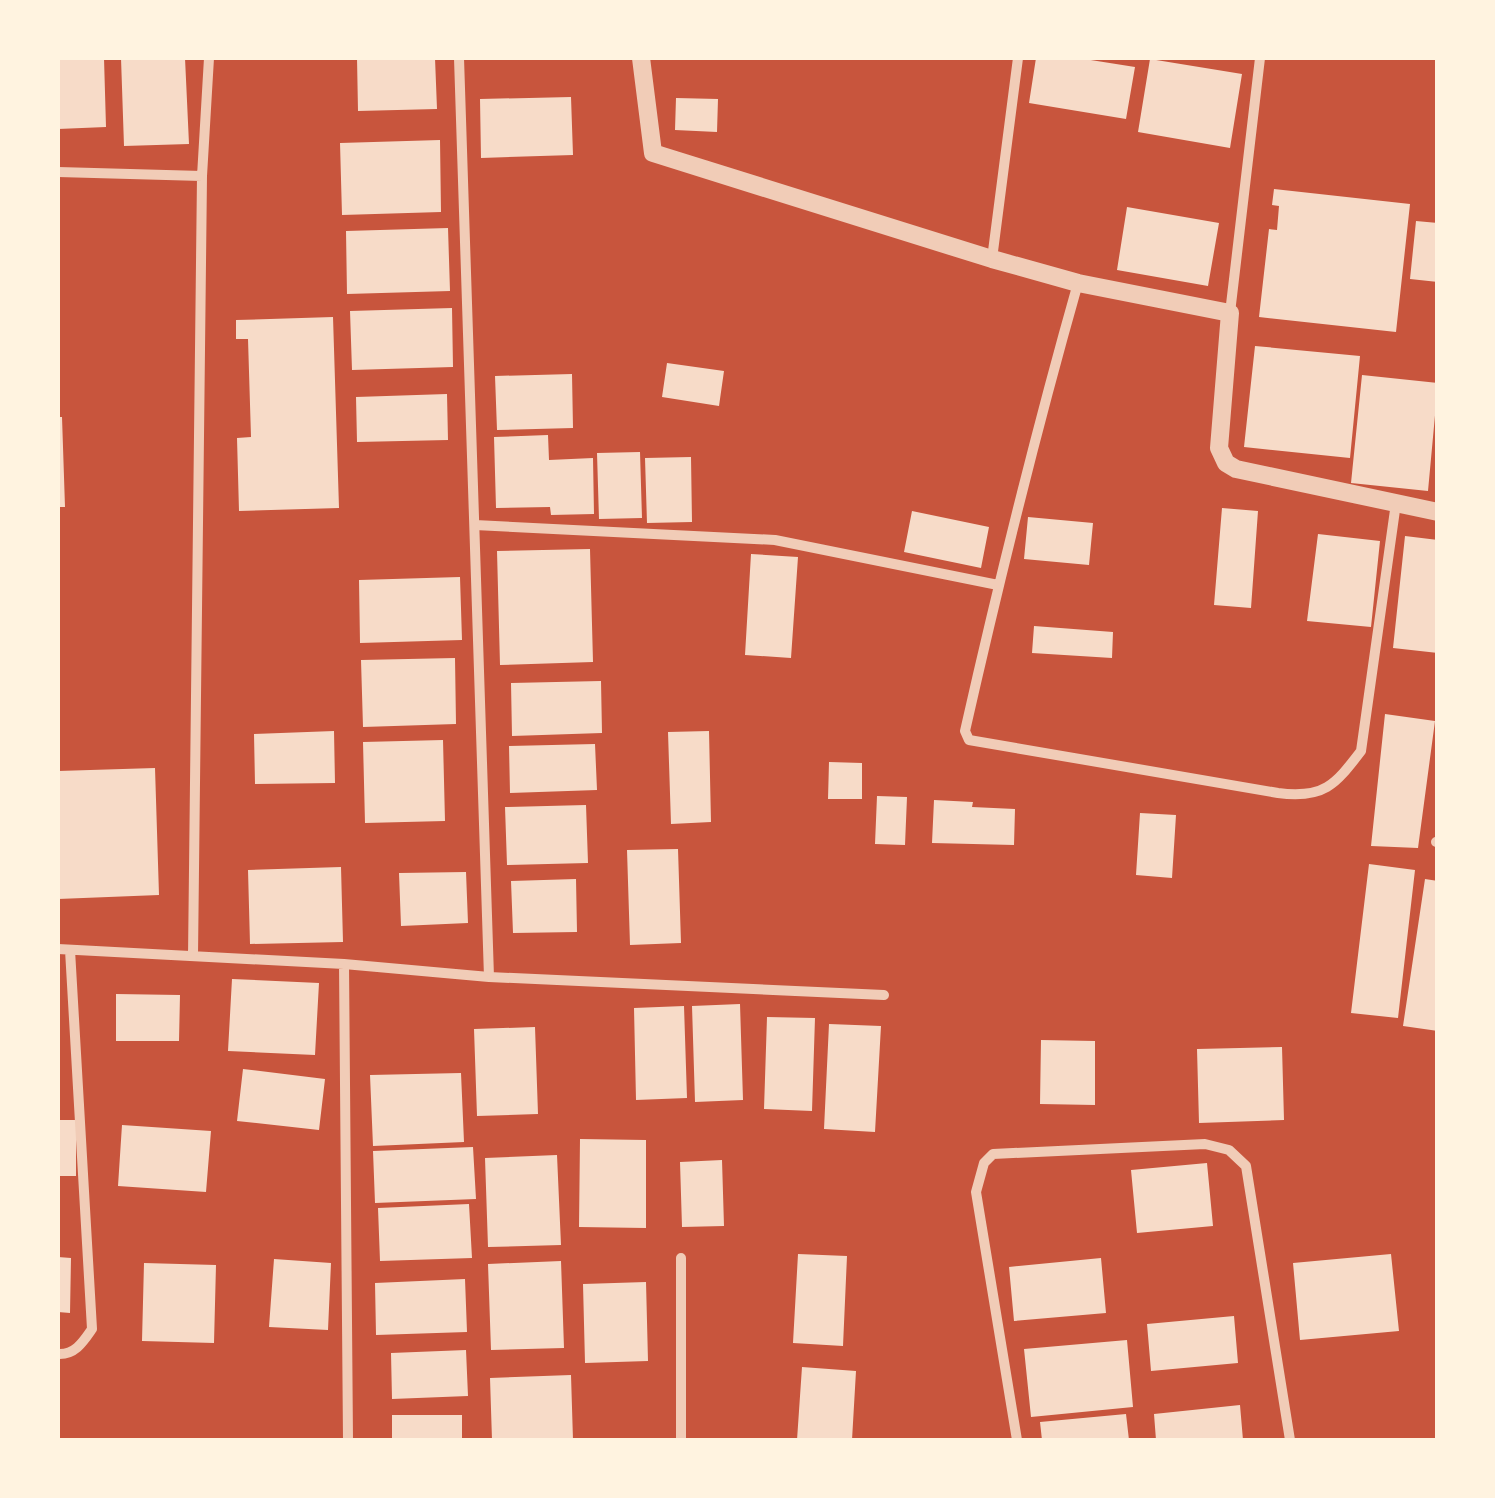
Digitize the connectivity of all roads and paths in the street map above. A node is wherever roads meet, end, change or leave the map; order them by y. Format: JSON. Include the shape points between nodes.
{"nodes":[{"id":1,"x":208,"y":58,"type":"edge"},
{"id":2,"x":459,"y":58,"type":"edge"},
{"id":3,"x":640,"y":58,"type":"edge"},
{"id":4,"x":1018,"y":58,"type":"edge"},
{"id":5,"x":1260,"y":58,"type":"edge"},
{"id":6,"x":58,"y":172,"type":"edge"},
{"id":7,"x":202,"y":176,"type":"junction"},
{"id":8,"x":992,"y":259,"type":"junction"},
{"id":9,"x":1078,"y":283,"type":"junction"},
{"id":10,"x":1230,"y":314,"type":"junction"},
{"id":11,"x":1396,"y":504,"type":"junction"},
{"id":12,"x":1438,"y":512,"type":"edge"},
{"id":13,"x":475,"y":525,"type":"junction"},
{"id":14,"x":998,"y":585,"type":"junction"},
{"id":15,"x":58,"y":950,"type":"edge"},
{"id":16,"x":70,"y":950,"type":"junction"},
{"id":17,"x":193,"y":956,"type":"junction"},
{"id":18,"x":344,"y":964,"type":"junction"},
{"id":19,"x":489,"y":977,"type":"junction"},
{"id":20,"x":884,"y":995,"type":"dead end"},
{"id":21,"x":680,"y":1258,"type":"dead end"},
{"id":22,"x":58,"y":1354,"type":"edge"},
{"id":23,"x":348,"y":1440,"type":"edge"},
{"id":24,"x":681,"y":1440,"type":"edge"},
{"id":25,"x":1018,"y":1440,"type":"edge"},
{"id":26,"x":1290,"y":1440,"type":"edge"}],
"edges":[{"from":1,"to":7,"type":"street"},
{"from":2,"to":13,"type":"street"},
{"from":3,"to":8,"type":"street","via":[[653,154]]},
{"from":4,"to":8,"type":"street"},
{"from":5,"to":10,"type":"street"},
{"from":6,"to":7,"type":"street"},
{"from":7,"to":17,"type":"street"},
{"from":8,"to":9,"type":"street"},
{"from":9,"to":10,"type":"street"},
{"from":9,"to":14,"type":"street"},
{"from":10,"to":11,"type":"street","via":[[1218,448],[1226,463]]},
{"from":11,"to":12,"type":"street"},
{"from":11,"to":14,"type":"street","via":[[1360,751],[1326,790],[1300,796],[969,740],[965,731]]},
{"from":13,"to":14,"type":"street","via":[[775,540]]},
{"from":13,"to":19,"type":"street"},
{"from":15,"to":16,"type":"street"},
{"from":16,"to":17,"type":"street"},
{"from":16,"to":22,"type":"street","via":[[92,1328],[82,1345]]},
{"from":17,"to":18,"type":"street"},
{"from":18,"to":19,"type":"street"},
{"from":18,"to":23,"type":"street"},
{"from":19,"to":20,"type":"street"},
{"from":21,"to":24,"type":"street"},
{"from":25,"to":26,"type":"street","via":[[976,1192],[984,1162],[994,1154],[1205,1144],[1229,1150],[1246,1166]]}]}
